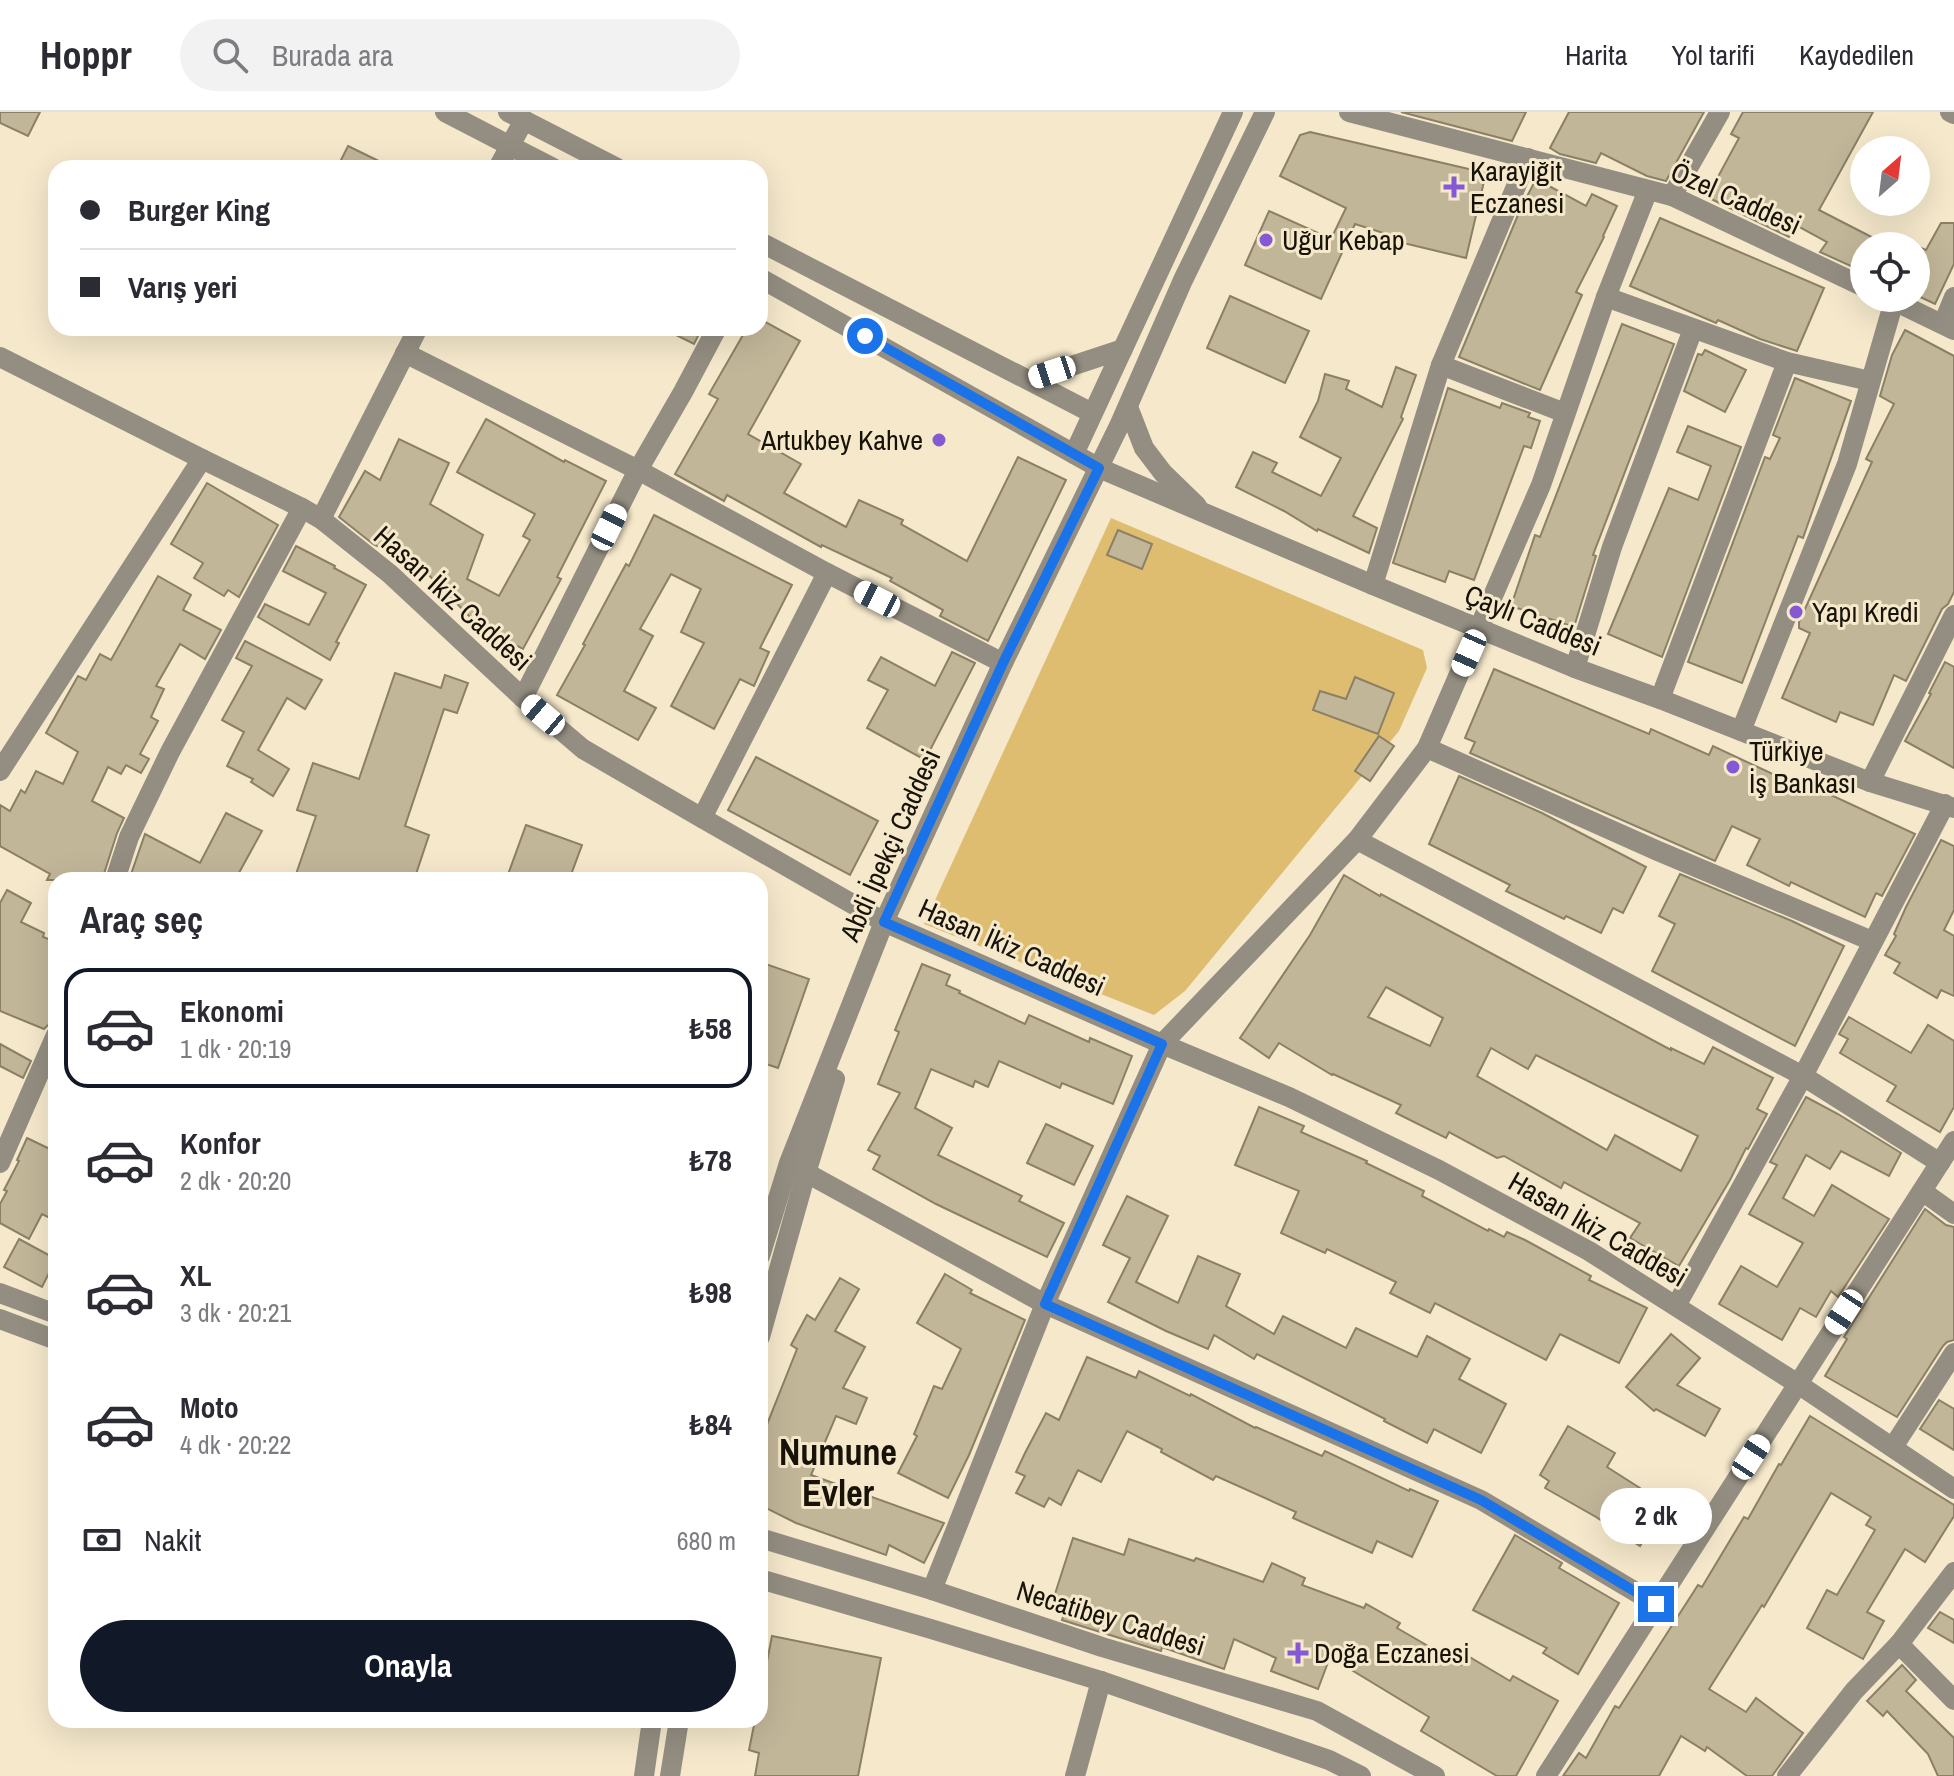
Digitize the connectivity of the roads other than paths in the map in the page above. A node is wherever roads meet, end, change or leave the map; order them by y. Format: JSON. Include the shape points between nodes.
{"nodes":[{"id":1,"x":445,"y":112,"type":"edge"},
{"id":2,"x":1233,"y":112,"type":"edge"},
{"id":3,"x":1265,"y":112,"type":"edge"},
{"id":4,"x":1349,"y":112,"type":"edge"},
{"id":5,"x":1720,"y":112,"type":"edge"},
{"id":6,"x":516,"y":116,"type":"edge"},
{"id":7,"x":510,"y":145,"type":"junction"},
{"id":8,"x":1528,"y":158,"type":"junction"},
{"id":9,"x":502,"y":160,"type":"edge"},
{"id":10,"x":538,"y":160,"type":"edge"},
{"id":11,"x":601,"y":160,"type":"edge"},
{"id":12,"x":1648,"y":190,"type":"junction"},
{"id":13,"x":1672,"y":196,"type":"junction"},
{"id":14,"x":768,"y":246,"type":"edge"},
{"id":15,"x":1850,"y":280,"type":"edge"},
{"id":16,"x":768,"y":282,"type":"edge"},
{"id":17,"x":1606,"y":297,"type":"junction"},
{"id":18,"x":1954,"y":297,"type":"edge"},
{"id":19,"x":1888,"y":312,"type":"edge"},
{"id":20,"x":1917,"y":312,"type":"edge"},
{"id":21,"x":1948,"y":327,"type":"edge"},
{"id":22,"x":1693,"y":329,"type":"junction"},
{"id":23,"x":414,"y":336,"type":"edge"},
{"id":24,"x":713,"y":336,"type":"edge"},
{"id":25,"x":1123,"y":349,"type":"junction"},
{"id":26,"x":405,"y":353,"type":"junction"},
{"id":27,"x":0,"y":357,"type":"edge"},
{"id":28,"x":1787,"y":362,"type":"junction"},
{"id":29,"x":1441,"y":365,"type":"junction"},
{"id":30,"x":1029,"y":380,"type":"junction"},
{"id":31,"x":1870,"y":381,"type":"junction"},
{"id":32,"x":1128,"y":407,"type":"junction"},
{"id":33,"x":1092,"y":413,"type":"junction"},
{"id":34,"x":1565,"y":413,"type":"junction"},
{"id":35,"x":1074,"y":454,"type":"junction"},
{"id":36,"x":202,"y":459,"type":"junction"},
{"id":37,"x":1099,"y":468,"type":"junction"},
{"id":38,"x":638,"y":470,"type":"junction"},
{"id":39,"x":302,"y":508,"type":"junction"},
{"id":40,"x":1206,"y":514,"type":"junction"},
{"id":41,"x":321,"y":519,"type":"junction"},
{"id":42,"x":827,"y":573,"type":"junction"},
{"id":43,"x":1373,"y":585,"type":"junction"},
{"id":44,"x":1954,"y":615,"type":"edge"},
{"id":45,"x":1479,"y":629,"type":"junction"},
{"id":46,"x":1003,"y":663,"type":"junction"},
{"id":47,"x":1575,"y":668,"type":"junction"},
{"id":48,"x":523,"y":698,"type":"junction"},
{"id":49,"x":1660,"y":699,"type":"junction"},
{"id":50,"x":1741,"y":731,"type":"junction"},
{"id":51,"x":1427,"y":748,"type":"junction"},
{"id":52,"x":0,"y":771,"type":"edge"},
{"id":53,"x":1870,"y":782,"type":"junction"},
{"id":54,"x":1949,"y":806,"type":"edge"},
{"id":55,"x":702,"y":818,"type":"junction"},
{"id":56,"x":1357,"y":840,"type":"junction"},
{"id":57,"x":118,"y":872,"type":"edge"},
{"id":58,"x":884,"y":922,"type":"junction"},
{"id":59,"x":1872,"y":941,"type":"junction"},
{"id":60,"x":1162,"y":1044,"type":"junction"},
{"id":61,"x":48,"y":1053,"type":"edge"},
{"id":62,"x":1803,"y":1076,"type":"junction"},
{"id":63,"x":1954,"y":1141,"type":"edge"},
{"id":64,"x":0,"y":1163,"type":"edge"},
{"id":65,"x":1940,"y":1163,"type":"junction"},
{"id":66,"x":797,"y":1168,"type":"junction"},
{"id":67,"x":1922,"y":1191,"type":"junction"},
{"id":68,"x":1954,"y":1214,"type":"edge"},
{"id":69,"x":768,"y":1237,"type":"edge"},
{"id":70,"x":0,"y":1293,"type":"edge"},
{"id":71,"x":768,"y":1300,"type":"edge"},
{"id":72,"x":1045,"y":1304,"type":"junction"},
{"id":73,"x":1676,"y":1306,"type":"junction"},
{"id":74,"x":48,"y":1311,"type":"edge"},
{"id":75,"x":0,"y":1319,"type":"edge"},
{"id":76,"x":48,"y":1337,"type":"edge"},
{"id":77,"x":1954,"y":1353,"type":"edge"},
{"id":78,"x":1798,"y":1384,"type":"junction"},
{"id":79,"x":1893,"y":1447,"type":"junction"},
{"id":80,"x":1954,"y":1489,"type":"edge"},
{"id":81,"x":768,"y":1540,"type":"edge"},
{"id":82,"x":1954,"y":1572,"type":"edge"},
{"id":83,"x":768,"y":1581,"type":"edge"},
{"id":84,"x":932,"y":1590,"type":"junction"},
{"id":85,"x":1656,"y":1604,"type":"junction"},
{"id":86,"x":1899,"y":1644,"type":"junction"},
{"id":87,"x":1101,"y":1681,"type":"junction"},
{"id":88,"x":1954,"y":1700,"type":"edge"},
{"id":89,"x":651,"y":1728,"type":"edge"},
{"id":90,"x":678,"y":1728,"type":"edge"},
{"id":91,"x":644,"y":1776,"type":"edge"},
{"id":92,"x":671,"y":1776,"type":"edge"},
{"id":93,"x":1075,"y":1776,"type":"edge"},
{"id":94,"x":1361,"y":1776,"type":"edge"},
{"id":95,"x":1435,"y":1776,"type":"edge"},
{"id":96,"x":1546,"y":1776,"type":"edge"},
{"id":97,"x":1787,"y":1776,"type":"edge"}],
"edges":[{"from":1,"to":7,"type":"street"},
{"from":2,"to":25,"type":"street"},
{"from":3,"to":32,"type":"street","name":"Abdi İpekçi Caddesi"},
{"from":4,"to":8,"type":"street","name":"Özel Caddesi"},
{"from":5,"to":13,"type":"street"},
{"from":6,"to":7,"type":"street"},
{"from":6,"to":11,"type":"street"},
{"from":7,"to":9,"type":"street"},
{"from":7,"to":10,"type":"street"},
{"from":8,"to":12,"type":"street","name":"Özel Caddesi"},
{"from":8,"to":29,"type":"street"},
{"from":12,"to":13,"type":"street","name":"Özel Caddesi"},
{"from":12,"to":17,"type":"street"},
{"from":13,"to":15,"type":"street","name":"Özel Caddesi"},
{"from":14,"to":30,"type":"street"},
{"from":16,"to":35,"type":"street","name":"Çaylı Caddesi"},
{"from":17,"to":22,"type":"street"},
{"from":17,"to":34,"type":"street"},
{"from":18,"to":21,"type":"street"},
{"from":19,"to":31,"type":"street"},
{"from":20,"to":21,"type":"street"},
{"from":22,"to":28,"type":"street"},
{"from":22,"to":47,"type":"street","via":[[1612,547]]},
{"from":23,"to":26,"type":"street"},
{"from":24,"to":38,"type":"street"},
{"from":25,"to":30,"type":"street"},
{"from":25,"to":33,"type":"street"},
{"from":26,"to":38,"type":"street"},
{"from":26,"to":41,"type":"street"},
{"from":27,"to":36,"type":"street","name":"Hasan İkiz Caddesi"},
{"from":28,"to":31,"type":"street"},
{"from":28,"to":49,"type":"street"},
{"from":29,"to":34,"type":"street"},
{"from":29,"to":43,"type":"street"},
{"from":30,"to":33,"type":"street"},
{"from":31,"to":50,"type":"street","via":[[1847,464]]},
{"from":32,"to":37,"type":"street","name":"Abdi İpekçi Caddesi"},
{"from":32,"to":40,"type":"street","via":[[1144,448]]},
{"from":33,"to":35,"type":"street"},
{"from":34,"to":45,"type":"street","via":[[1541,485]]},
{"from":35,"to":37,"type":"street","name":"Çaylı Caddesi"},
{"from":36,"to":39,"type":"street","name":"Hasan İkiz Caddesi"},
{"from":36,"to":52,"type":"street"},
{"from":37,"to":40,"type":"street","name":"Çaylı Caddesi"},
{"from":37,"to":46,"type":"street","name":"Abdi İpekçi Caddesi"},
{"from":38,"to":42,"type":"street"},
{"from":38,"to":48,"type":"street"},
{"from":39,"to":41,"type":"street","name":"Hasan İkiz Caddesi"},
{"from":39,"to":57,"type":"street","via":[[170,752]]},
{"from":40,"to":43,"type":"street","name":"Çaylı Caddesi"},
{"from":41,"to":48,"type":"street","name":"Hasan İkiz Caddesi","via":[[390,574]]},
{"from":42,"to":46,"type":"street"},
{"from":42,"to":55,"type":"street"},
{"from":43,"to":45,"type":"street","name":"Çaylı Caddesi"},
{"from":44,"to":53,"type":"street"},
{"from":45,"to":47,"type":"street","name":"Çaylı Caddesi"},
{"from":45,"to":51,"type":"street"},
{"from":46,"to":58,"type":"street","name":"Abdi İpekçi Caddesi"},
{"from":47,"to":49,"type":"street","name":"Çaylı Caddesi"},
{"from":48,"to":55,"type":"street","name":"Hasan İkiz Caddesi","via":[[583,749]]},
{"from":49,"to":50,"type":"street","name":"Çaylı Caddesi"},
{"from":50,"to":53,"type":"street","name":"Çaylı Caddesi"},
{"from":51,"to":56,"type":"street"},
{"from":51,"to":59,"type":"street"},
{"from":53,"to":54,"type":"street","name":"Çaylı Caddesi"},
{"from":54,"to":59,"type":"street"},
{"from":55,"to":58,"type":"street","name":"Hasan İkiz Caddesi"},
{"from":56,"to":60,"type":"street"},
{"from":56,"to":62,"type":"street"},
{"from":58,"to":60,"type":"street","name":"Hasan İkiz Caddesi"},
{"from":58,"to":66,"type":"street","name":"Abdi İpekçi Caddesi"},
{"from":59,"to":62,"type":"street"},
{"from":60,"to":72,"type":"street"},
{"from":60,"to":73,"type":"street","name":"Hasan İkiz Caddesi","via":[[1289,1097],[1439,1170],[1589,1251]]},
{"from":61,"to":64,"type":"street"},
{"from":62,"to":65,"type":"street"},
{"from":62,"to":73,"type":"street"},
{"from":63,"to":65,"type":"street"},
{"from":65,"to":67,"type":"street"},
{"from":66,"to":69,"type":"street","name":"Abdi İpekçi Caddesi"},
{"from":66,"to":71,"type":"street"},
{"from":66,"to":72,"type":"street"},
{"from":67,"to":68,"type":"street"},
{"from":67,"to":78,"type":"street"},
{"from":70,"to":74,"type":"street"},
{"from":72,"to":84,"type":"street"},
{"from":72,"to":85,"type":"street","via":[[1481,1500]]},
{"from":73,"to":78,"type":"street","name":"Hasan İkiz Caddesi"},
{"from":75,"to":76,"type":"street"},
{"from":77,"to":79,"type":"street"},
{"from":78,"to":79,"type":"street","name":"Hasan İkiz Caddesi"},
{"from":78,"to":85,"type":"street"},
{"from":79,"to":80,"type":"street","name":"Hasan İkiz Caddesi"},
{"from":81,"to":84,"type":"street","name":"Necatibey Caddesi"},
{"from":82,"to":86,"type":"street"},
{"from":83,"to":87,"type":"street"},
{"from":84,"to":95,"type":"street","name":"Necatibey Caddesi","via":[[1317,1711]]},
{"from":85,"to":96,"type":"street"},
{"from":86,"to":88,"type":"street"},
{"from":86,"to":97,"type":"street"},
{"from":87,"to":93,"type":"street"},
{"from":87,"to":94,"type":"street","via":[[1329,1760]]},
{"from":89,"to":91,"type":"street"},
{"from":90,"to":92,"type":"street"}]}
